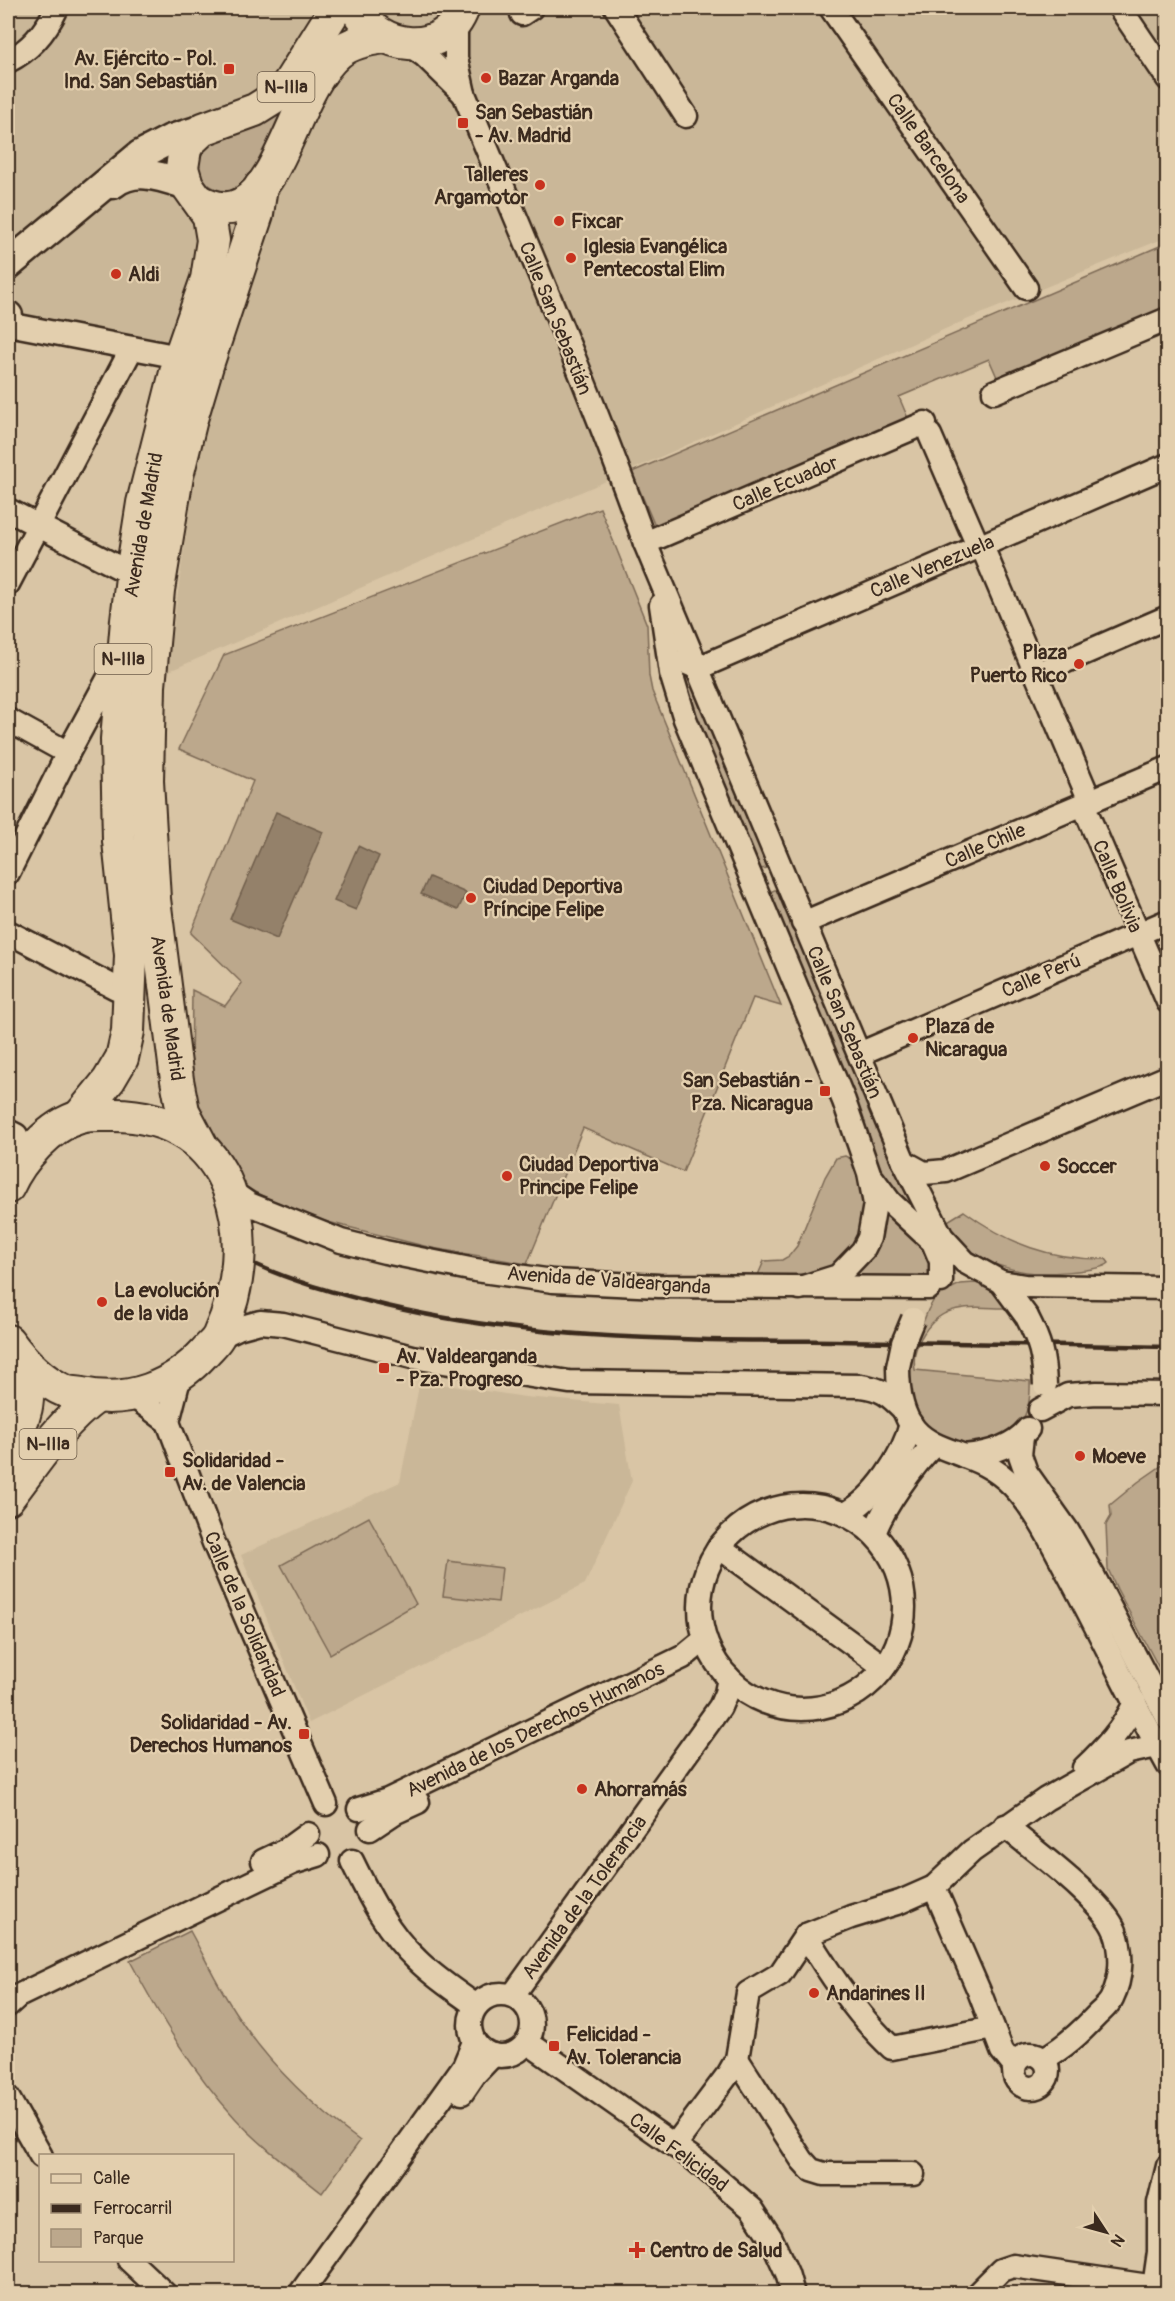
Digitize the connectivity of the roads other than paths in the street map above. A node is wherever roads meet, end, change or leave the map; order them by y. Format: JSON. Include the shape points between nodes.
{"nodes":[{"id":1,"x":57,"y":8,"type":"edge"},
{"id":2,"x":336,"y":8,"type":"edge"},
{"id":3,"x":356,"y":8,"type":"edge"},
{"id":4,"x":616,"y":8,"type":"edge"},
{"id":5,"x":831,"y":8,"type":"edge"},
{"id":6,"x":1120,"y":8,"type":"edge"},
{"id":7,"x":460,"y":14,"type":"edge"},
{"id":8,"x":395,"y":40,"type":"junction"},
{"id":9,"x":8,"y":61,"type":"edge"},
{"id":10,"x":1167,"y":79,"type":"edge"},
{"id":11,"x":464,"y":94,"type":"junction"},
{"id":12,"x":686,"y":116,"type":"dead end"},
{"id":13,"x":203,"y":129,"type":"junction"},
{"id":14,"x":261,"y":186,"type":"junction"},
{"id":15,"x":193,"y":193,"type":"junction"},
{"id":16,"x":8,"y":265,"type":"edge"},
{"id":17,"x":8,"y":280,"type":"edge"},
{"id":18,"x":1026,"y":288,"type":"dead end"},
{"id":19,"x":1167,"y":319,"type":"edge"},
{"id":20,"x":8,"y":324,"type":"edge"},
{"id":21,"x":132,"y":348,"type":"junction"},
{"id":22,"x":169,"y":356,"type":"dead end"},
{"id":23,"x":994,"y":392,"type":"dead end"},
{"id":24,"x":928,"y":429,"type":"joint"},
{"id":25,"x":1167,"y":465,"type":"edge"},
{"id":26,"x":11,"y":512,"type":"edge"},
{"id":27,"x":39,"y":526,"type":"junction"},
{"id":28,"x":645,"y":543,"type":"junction"},
{"id":29,"x":980,"y":545,"type":"junction"},
{"id":30,"x":120,"y":568,"type":"dead end"},
{"id":31,"x":8,"y":585,"type":"edge"},
{"id":32,"x":1167,"y":617,"type":"edge"},
{"id":33,"x":124,"y":651,"type":"junction"},
{"id":34,"x":669,"y":655,"type":"junction"},
{"id":35,"x":698,"y":668,"type":"junction"},
{"id":36,"x":1036,"y":674,"type":"junction"},
{"id":37,"x":8,"y":720,"type":"edge"},
{"id":38,"x":68,"y":753,"type":"junction"},
{"id":39,"x":1167,"y":768,"type":"edge"},
{"id":40,"x":1087,"y":802,"type":"junction"},
{"id":41,"x":8,"y":873,"type":"edge"},
{"id":42,"x":786,"y":883,"type":"junction"},
{"id":43,"x":758,"y":892,"type":"junction"},
{"id":44,"x":1167,"y":921,"type":"edge"},
{"id":45,"x":803,"y":923,"type":"junction"},
{"id":46,"x":8,"y":932,"type":"edge"},
{"id":47,"x":1138,"y":933,"type":"junction"},
{"id":48,"x":116,"y":988,"type":"dead end"},
{"id":49,"x":1167,"y":1002,"type":"edge"},
{"id":50,"x":858,"y":1054,"type":"junction"},
{"id":51,"x":1167,"y":1077,"type":"edge"},
{"id":52,"x":79,"y":1117,"type":"junction"},
{"id":53,"x":201,"y":1145,"type":"junction"},
{"id":54,"x":904,"y":1162,"type":"junction"},
{"id":55,"x":946,"y":1172,"type":"junction"},
{"id":56,"x":869,"y":1173,"type":"junction"},
{"id":57,"x":8,"y":1187,"type":"edge"},
{"id":58,"x":232,"y":1192,"type":"junction"},
{"id":59,"x":925,"y":1205,"type":"junction"},
{"id":60,"x":980,"y":1272,"type":"junction"},
{"id":61,"x":1167,"y":1274,"type":"edge"},
{"id":62,"x":1000,"y":1282,"type":"junction"},
{"id":63,"x":935,"y":1285,"type":"junction"},
{"id":64,"x":1085,"y":1286,"type":"junction"},
{"id":65,"x":800,"y":1288,"type":"junction"},
{"id":66,"x":1167,"y":1288,"type":"edge"},
{"id":67,"x":219,"y":1337,"type":"junction"},
{"id":68,"x":8,"y":1341,"type":"edge"},
{"id":69,"x":26,"y":1365,"type":"junction"},
{"id":70,"x":180,"y":1375,"type":"junction"},
{"id":71,"x":1167,"y":1394,"type":"edge"},
{"id":72,"x":132,"y":1395,"type":"junction"},
{"id":73,"x":96,"y":1397,"type":"junction"},
{"id":74,"x":1040,"y":1410,"type":"junction"},
{"id":75,"x":907,"y":1416,"type":"junction"},
{"id":76,"x":168,"y":1422,"type":"junction"},
{"id":77,"x":1022,"y":1437,"type":"junction"},
{"id":78,"x":934,"y":1445,"type":"junction"},
{"id":79,"x":8,"y":1448,"type":"edge"},
{"id":80,"x":963,"y":1456,"type":"junction"},
{"id":81,"x":8,"y":1498,"type":"edge"},
{"id":82,"x":845,"y":1514,"type":"junction"},
{"id":83,"x":874,"y":1534,"type":"junction"},
{"id":84,"x":719,"y":1547,"type":"junction"},
{"id":85,"x":705,"y":1639,"type":"junction"},
{"id":86,"x":884,"y":1667,"type":"junction"},
{"id":87,"x":723,"y":1671,"type":"junction"},
{"id":88,"x":752,"y":1696,"type":"junction"},
{"id":89,"x":1163,"y":1700,"type":"edge"},
{"id":90,"x":1135,"y":1702,"type":"junction"},
{"id":91,"x":1167,"y":1719,"type":"edge"},
{"id":92,"x":1162,"y":1756,"type":"edge"},
{"id":93,"x":1046,"y":1799,"type":"junction"},
{"id":94,"x":326,"y":1804,"type":"junction"},
{"id":95,"x":359,"y":1809,"type":"junction"},
{"id":96,"x":1005,"y":1826,"type":"junction"},
{"id":97,"x":370,"y":1829,"type":"junction"},
{"id":98,"x":308,"y":1834,"type":"junction"},
{"id":99,"x":318,"y":1855,"type":"junction"},
{"id":100,"x":352,"y":1861,"type":"junction"},
{"id":101,"x":934,"y":1887,"type":"junction"},
{"id":102,"x":806,"y":1935,"type":"junction"},
{"id":103,"x":8,"y":1985,"type":"edge"},
{"id":104,"x":519,"y":2000,"type":"junction"},
{"id":105,"x":8,"y":2005,"type":"edge"},
{"id":106,"x":476,"y":2006,"type":"junction"},
{"id":107,"x":993,"y":2028,"type":"junction"},
{"id":108,"x":474,"y":2042,"type":"junction"},
{"id":109,"x":527,"y":2042,"type":"junction"},
{"id":110,"x":493,"y":2055,"type":"junction"},
{"id":111,"x":737,"y":2059,"type":"junction"},
{"id":112,"x":8,"y":2098,"type":"edge"},
{"id":113,"x":675,"y":2145,"type":"junction"},
{"id":114,"x":40,"y":2154,"type":"edge"},
{"id":115,"x":1167,"y":2166,"type":"edge"},
{"id":116,"x":914,"y":2174,"type":"dead end"},
{"id":117,"x":131,"y":2262,"type":"edge"},
{"id":118,"x":1154,"y":2290,"type":"edge"},
{"id":119,"x":165,"y":2294,"type":"edge"},
{"id":120,"x":300,"y":2294,"type":"edge"},
{"id":121,"x":317,"y":2294,"type":"edge"},
{"id":122,"x":793,"y":2294,"type":"edge"},
{"id":123,"x":977,"y":2294,"type":"edge"}],
"edges":[{"from":1,"to":9,"type":"street","via":[[27,51]]},
{"from":2,"to":13,"type":"highway","name":"Avenida de Madrid","number":"N-IIIa","via":[[279,96],[255,110]]},
{"from":3,"to":8,"type":"highway","via":[[366,24]]},
{"from":4,"to":12,"type":"street"},
{"from":5,"to":18,"type":"street","name":"Calle Barcelona"},
{"from":6,"to":10,"type":"street"},
{"from":7,"to":8,"type":"highway","number":"N-IIIa","via":[[433,40]]},
{"from":7,"to":11,"type":"street","via":[[456,58]]},
{"from":8,"to":11,"type":"street","via":[[425,56]]},
{"from":8,"to":14,"type":"highway","name":"Avenida de Madrid","number":"N-IIIa","via":[[367,40],[338,53],[308,94]]},
{"from":11,"to":28,"type":"street","name":"Calle San Sebastián"},
{"from":13,"to":15,"type":"highway","name":"Avenida de Madrid","number":"N-IIIa","via":[[184,149],[182,168]]},
{"from":13,"to":16,"type":"main road","via":[[140,155]]},
{"from":14,"to":15,"type":"highway","number":"N-IIIa","via":[[240,205],[214,207]]},
{"from":14,"to":53,"type":"highway","name":"Avenida de Madrid","number":"N-IIIa","via":[[257,214],[204,373],[177,476],[158,590],[149,686],[147,781],[154,899],[177,1080],[183,1111]]},
{"from":15,"to":17,"type":"main road","via":[[147,174],[122,177],[13,270]]},
{"from":15,"to":33,"type":"highway","name":"Avenida de Madrid","number":"N-IIIa","via":[[209,216],[212,260],[180,357],[143,503]]},
{"from":19,"to":23,"type":"street"},
{"from":20,"to":21,"type":"street"},
{"from":21,"to":22,"type":"street"},
{"from":21,"to":27,"type":"street"},
{"from":24,"to":28,"type":"street","name":"Calle Ecuador"},
{"from":24,"to":29,"type":"street","name":"Calle Bolivia"},
{"from":25,"to":29,"type":"street","name":"Calle Venezuela"},
{"from":26,"to":27,"type":"street"},
{"from":27,"to":30,"type":"street"},
{"from":27,"to":31,"type":"street"},
{"from":28,"to":34,"type":"street","name":"Calle San Sebastián","via":[[664,616]]},
{"from":28,"to":35,"type":"street","name":"Calle San Sebastián"},
{"from":29,"to":35,"type":"street","name":"Calle Venezuela"},
{"from":29,"to":36,"type":"street","name":"Calle Bolivia"},
{"from":32,"to":36,"type":"street"},
{"from":33,"to":38,"type":"street"},
{"from":33,"to":52,"type":"highway","name":"Avenida de Madrid","number":"N-IIIa","via":[[117,739],[119,841],[131,955],[128,1031],[122,1058],[110,1080]]},
{"from":34,"to":35,"type":"street"},
{"from":34,"to":43,"type":"street","name":"Calle San Sebastián","via":[[685,719]]},
{"from":35,"to":42,"type":"street","name":"Calle San Sebastián"},
{"from":36,"to":40,"type":"street","name":"Calle Bolivia"},
{"from":37,"to":38,"type":"street"},
{"from":38,"to":41,"type":"street"},
{"from":39,"to":40,"type":"street","name":"Calle Chile"},
{"from":40,"to":45,"type":"street","name":"Calle Chile"},
{"from":40,"to":47,"type":"street","name":"Calle Bolivia"},
{"from":42,"to":43,"type":"street","via":[[769,878]]},
{"from":42,"to":45,"type":"street","name":"Calle San Sebastián"},
{"from":43,"to":56,"type":"street","name":"Calle San Sebastián","via":[[844,1101]]},
{"from":44,"to":47,"type":"street","name":"Calle Perú"},
{"from":45,"to":50,"type":"street","name":"Calle San Sebastián"},
{"from":46,"to":48,"type":"street"},
{"from":47,"to":49,"type":"street","name":"Calle Bolivia"},
{"from":47,"to":50,"type":"street","name":"Calle Perú"},
{"from":50,"to":54,"type":"street","name":"Calle San Sebastián"},
{"from":51,"to":55,"type":"street"},
{"from":52,"to":53,"type":"highway","number":"N-IIIa","via":[[154,1118]]},
{"from":52,"to":57,"type":"highway","number":"N-IIIa","via":[[52,1132],[31,1151]]},
{"from":53,"to":58,"type":"highway","number":"N-IIIa"},
{"from":54,"to":55,"type":"street","via":[[924,1173]]},
{"from":54,"to":59,"type":"street","name":"Calle San Sebastián"},
{"from":55,"to":59,"type":"street","via":[[932,1186]]},
{"from":56,"to":63,"type":"street","via":[[890,1202],[933,1242],[941,1261]]},
{"from":56,"to":65,"type":"street","via":[[875,1204],[863,1250],[838,1275]]},
{"from":58,"to":65,"type":"street","name":"Avenida de Valdearganda","via":[[249,1204],[329,1237],[475,1270],[553,1281]]},
{"from":58,"to":67,"type":"highway","number":"N-IIIa","via":[[239,1250],[232,1297]]},
{"from":59,"to":60,"type":"street","name":"Calle San Sebastián","via":[[954,1252]]},
{"from":60,"to":62,"type":"street"},
{"from":60,"to":63,"type":"street","via":[[958,1274]]},
{"from":61,"to":64,"type":"street","via":[[1111,1278]]},
{"from":62,"to":64,"type":"street","via":[[1025,1287]]},
{"from":62,"to":74,"type":"street","bridge":true,"via":[[1027,1317],[1044,1359]]},
{"from":63,"to":65,"type":"street","name":"Avenida de Valdearganda"},
{"from":63,"to":75,"type":"street","bridge":true,"via":[[903,1343],[898,1388]]},
{"from":64,"to":66,"type":"street"},
{"from":67,"to":70,"type":"highway","number":"N-IIIa"},
{"from":67,"to":75,"type":"street","via":[[260,1322],[283,1324],[412,1357],[569,1382],[861,1386],[888,1395]]},
{"from":68,"to":69,"type":"highway","number":"N-IIIa"},
{"from":69,"to":73,"type":"highway","number":"N-IIIa","via":[[64,1390]]},
{"from":69,"to":79,"type":"highway","number":"N-IIIa","via":[[28,1402]]},
{"from":70,"to":72,"type":"highway","number":"N-IIIa"},
{"from":70,"to":76,"type":"street"},
{"from":71,"to":74,"type":"street","via":[[1068,1395]]},
{"from":72,"to":73,"type":"highway","number":"N-IIIa"},
{"from":72,"to":76,"type":"street"},
{"from":73,"to":81,"type":"highway","number":"N-IIIa","via":[[58,1431]]},
{"from":74,"to":77,"type":"street"},
{"from":75,"to":78,"type":"street","via":[[924,1439]]},
{"from":75,"to":82,"type":"street","via":[[907,1442],[869,1497]]},
{"from":76,"to":94,"type":"street","name":"Calle de la Solidaridad","via":[[214,1543]]},
{"from":77,"to":80,"type":"street","via":[[982,1455]]},
{"from":77,"to":89,"type":"street","via":[[1020,1455],[1026,1472],[1067,1530]]},
{"from":78,"to":80,"type":"street"},
{"from":78,"to":83,"type":"street","via":[[886,1508]]},
{"from":80,"to":90,"type":"street","via":[[999,1472],[1021,1495],[1054,1548]]},
{"from":82,"to":83,"type":"street"},
{"from":82,"to":84,"type":"street","via":[[812,1505],[773,1509],[739,1527]]},
{"from":83,"to":86,"type":"street","via":[[897,1567],[903,1587],[903,1625]]},
{"from":84,"to":85,"type":"street","via":[[704,1578],[700,1600]]},
{"from":84,"to":86,"type":"street"},
{"from":85,"to":87,"type":"street"},
{"from":85,"to":95,"type":"street","name":"Avenida de los Derechos Humanos","via":[[683,1657],[388,1800]]},
{"from":86,"to":88,"type":"street","via":[[859,1692],[817,1708],[781,1707]]},
{"from":87,"to":88,"type":"street"},
{"from":87,"to":97,"type":"street","name":"Avenida de los Derechos Humanos","via":[[689,1669],[394,1813]]},
{"from":87,"to":104,"type":"street","name":"Avenida de la Tolerancia","via":[[726,1693],[720,1707]]},
{"from":88,"to":104,"type":"street","name":"Avenida de la Tolerancia","via":[[731,1715]]},
{"from":89,"to":91,"type":"street"},
{"from":90,"to":92,"type":"street"},
{"from":90,"to":93,"type":"street","via":[[1102,1751]]},
{"from":92,"to":93,"type":"street","via":[[1129,1752]]},
{"from":93,"to":96,"type":"street"},
{"from":94,"to":95,"type":"street","via":[[350,1803]]},
{"from":94,"to":98,"type":"street","via":[[310,1822]]},
{"from":95,"to":97,"type":"street"},
{"from":96,"to":101,"type":"street"},
{"from":96,"to":107,"type":"street","via":[[1076,1885],[1114,1929],[1120,1977],[1111,2000],[1060,2049],[1043,2059],[1029,2054],[1014,2066],[1002,2051]]},
{"from":97,"to":100,"type":"street","via":[[369,1842]]},
{"from":98,"to":99,"type":"street"},
{"from":98,"to":103,"type":"street","via":[[286,1851]]},
{"from":99,"to":100,"type":"street","via":[[339,1863]]},
{"from":99,"to":105,"type":"street","via":[[292,1863],[18,1996]]},
{"from":100,"to":106,"type":"street","via":[[393,1933],[416,1959]]},
{"from":101,"to":102,"type":"street"},
{"from":101,"to":107,"type":"street"},
{"from":102,"to":107,"type":"street","via":[[874,2032],[892,2048]]},
{"from":102,"to":111,"type":"street","via":[[780,1974],[748,1993]]},
{"from":104,"to":106,"type":"street","via":[[500,1993],[486,1997]]},
{"from":104,"to":109,"type":"street","via":[[532,2016]]},
{"from":106,"to":108,"type":"street","via":[[470,2017]]},
{"from":108,"to":110,"type":"street"},
{"from":108,"to":120,"type":"street","via":[[464,2066]]},
{"from":109,"to":110,"type":"street","via":[[506,2056]]},
{"from":109,"to":113,"type":"street","name":"Calle Felicidad"},
{"from":110,"to":121,"type":"street","via":[[475,2074]]},
{"from":111,"to":113,"type":"street"},
{"from":111,"to":116,"type":"street","via":[[811,2170],[824,2174]]},
{"from":112,"to":114,"type":"street"},
{"from":113,"to":122,"type":"street","name":"Calle Felicidad","via":[[752,2209],[771,2238]]},
{"from":115,"to":118,"type":"street","via":[[1159,2203]]},
{"from":117,"to":119,"type":"street"},
{"from":118,"to":123,"type":"street","via":[[1013,2266],[1001,2270]]}]}
